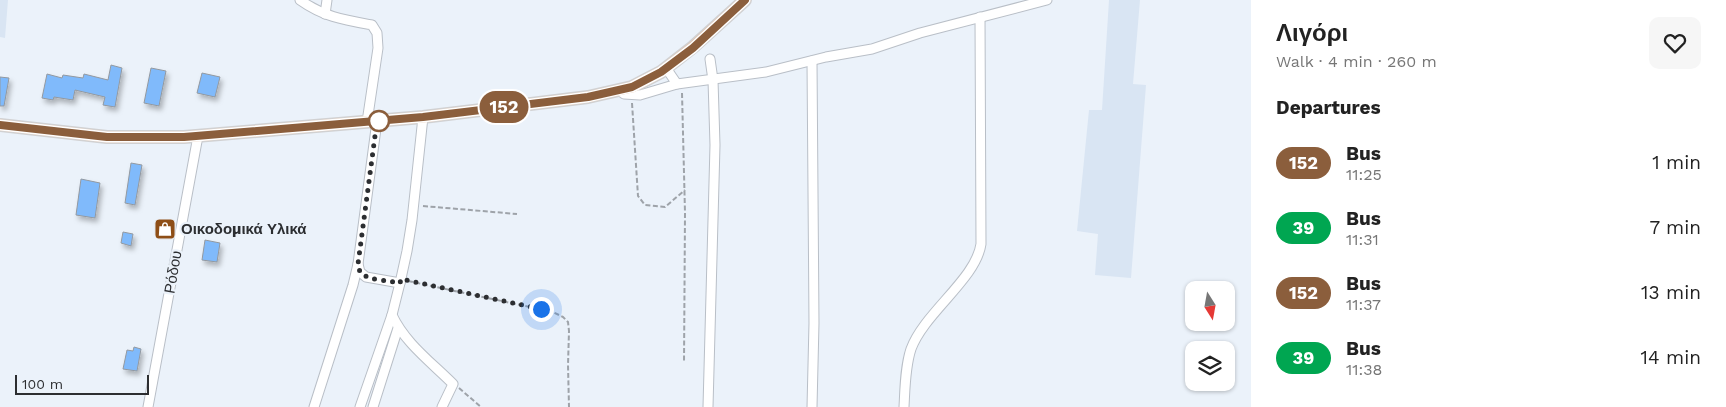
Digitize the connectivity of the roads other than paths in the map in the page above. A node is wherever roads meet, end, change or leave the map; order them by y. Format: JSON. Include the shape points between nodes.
{"nodes":[{"id":1,"x":300,"y":0,"type":"edge"},
{"id":2,"x":327,"y":0,"type":"edge"},
{"id":3,"x":745,"y":0,"type":"edge"},
{"id":4,"x":1047,"y":0,"type":"edge"},
{"id":5,"x":325,"y":14,"type":"junction"},
{"id":6,"x":980,"y":17,"type":"junction"},
{"id":7,"x":710,"y":59,"type":"dead end"},
{"id":8,"x":812,"y":61,"type":"junction"},
{"id":9,"x":666,"y":68,"type":"junction"},
{"id":10,"x":713,"y":80,"type":"junction"},
{"id":11,"x":677,"y":84,"type":"junction"},
{"id":12,"x":619,"y":90,"type":"junction"},
{"id":13,"x":423,"y":117,"type":"junction"},
{"id":14,"x":372,"y":121,"type":"junction"},
{"id":15,"x":0,"y":125,"type":"edge"},
{"id":16,"x":198,"y":136,"type":"junction"},
{"id":17,"x":358,"y":264,"type":"junction"},
{"id":18,"x":400,"y":281,"type":"junction"},
{"id":19,"x":392,"y":315,"type":"junction"},
{"id":20,"x":398,"y":328,"type":"junction"},
{"id":21,"x":148,"y":407,"type":"edge"},
{"id":22,"x":314,"y":407,"type":"edge"},
{"id":23,"x":360,"y":407,"type":"edge"},
{"id":24,"x":373,"y":407,"type":"edge"},
{"id":25,"x":442,"y":407,"type":"edge"},
{"id":26,"x":708,"y":407,"type":"edge"},
{"id":27,"x":812,"y":407,"type":"edge"},
{"id":28,"x":904,"y":407,"type":"edge"}],
"edges":[{"from":1,"to":5,"type":"street"},
{"from":2,"to":5,"type":"street"},
{"from":3,"to":9,"type":"main road"},
{"from":4,"to":6,"type":"street"},
{"from":5,"to":14,"type":"street","via":[[372,25],[377,34]]},
{"from":6,"to":8,"type":"street","via":[[872,49]]},
{"from":6,"to":28,"type":"street","via":[[980,254],[936,310],[911,349]]},
{"from":7,"to":10,"type":"street"},
{"from":8,"to":10,"type":"street"},
{"from":8,"to":27,"type":"street"},
{"from":9,"to":11,"type":"street"},
{"from":9,"to":12,"type":"main road","via":[[648,80]]},
{"from":10,"to":11,"type":"street"},
{"from":10,"to":26,"type":"street","via":[[715,145]]},
{"from":11,"to":12,"type":"street","via":[[640,95],[624,94]]},
{"from":12,"to":13,"type":"main road","via":[[588,97]]},
{"from":13,"to":14,"type":"main road"},
{"from":13,"to":18,"type":"street","via":[[407,251]]},
{"from":14,"to":16,"type":"main road"},
{"from":14,"to":17,"type":"street"},
{"from":15,"to":16,"type":"main road","via":[[107,137]]},
{"from":16,"to":21,"type":"street","name":"Ρόδου"},
{"from":17,"to":18,"type":"street","via":[[360,272],[366,276]]},
{"from":17,"to":22,"type":"street"},
{"from":18,"to":19,"type":"street"},
{"from":19,"to":20,"type":"street"},
{"from":19,"to":23,"type":"street"},
{"from":20,"to":24,"type":"street"},
{"from":20,"to":25,"type":"street","via":[[453,384]]}]}
